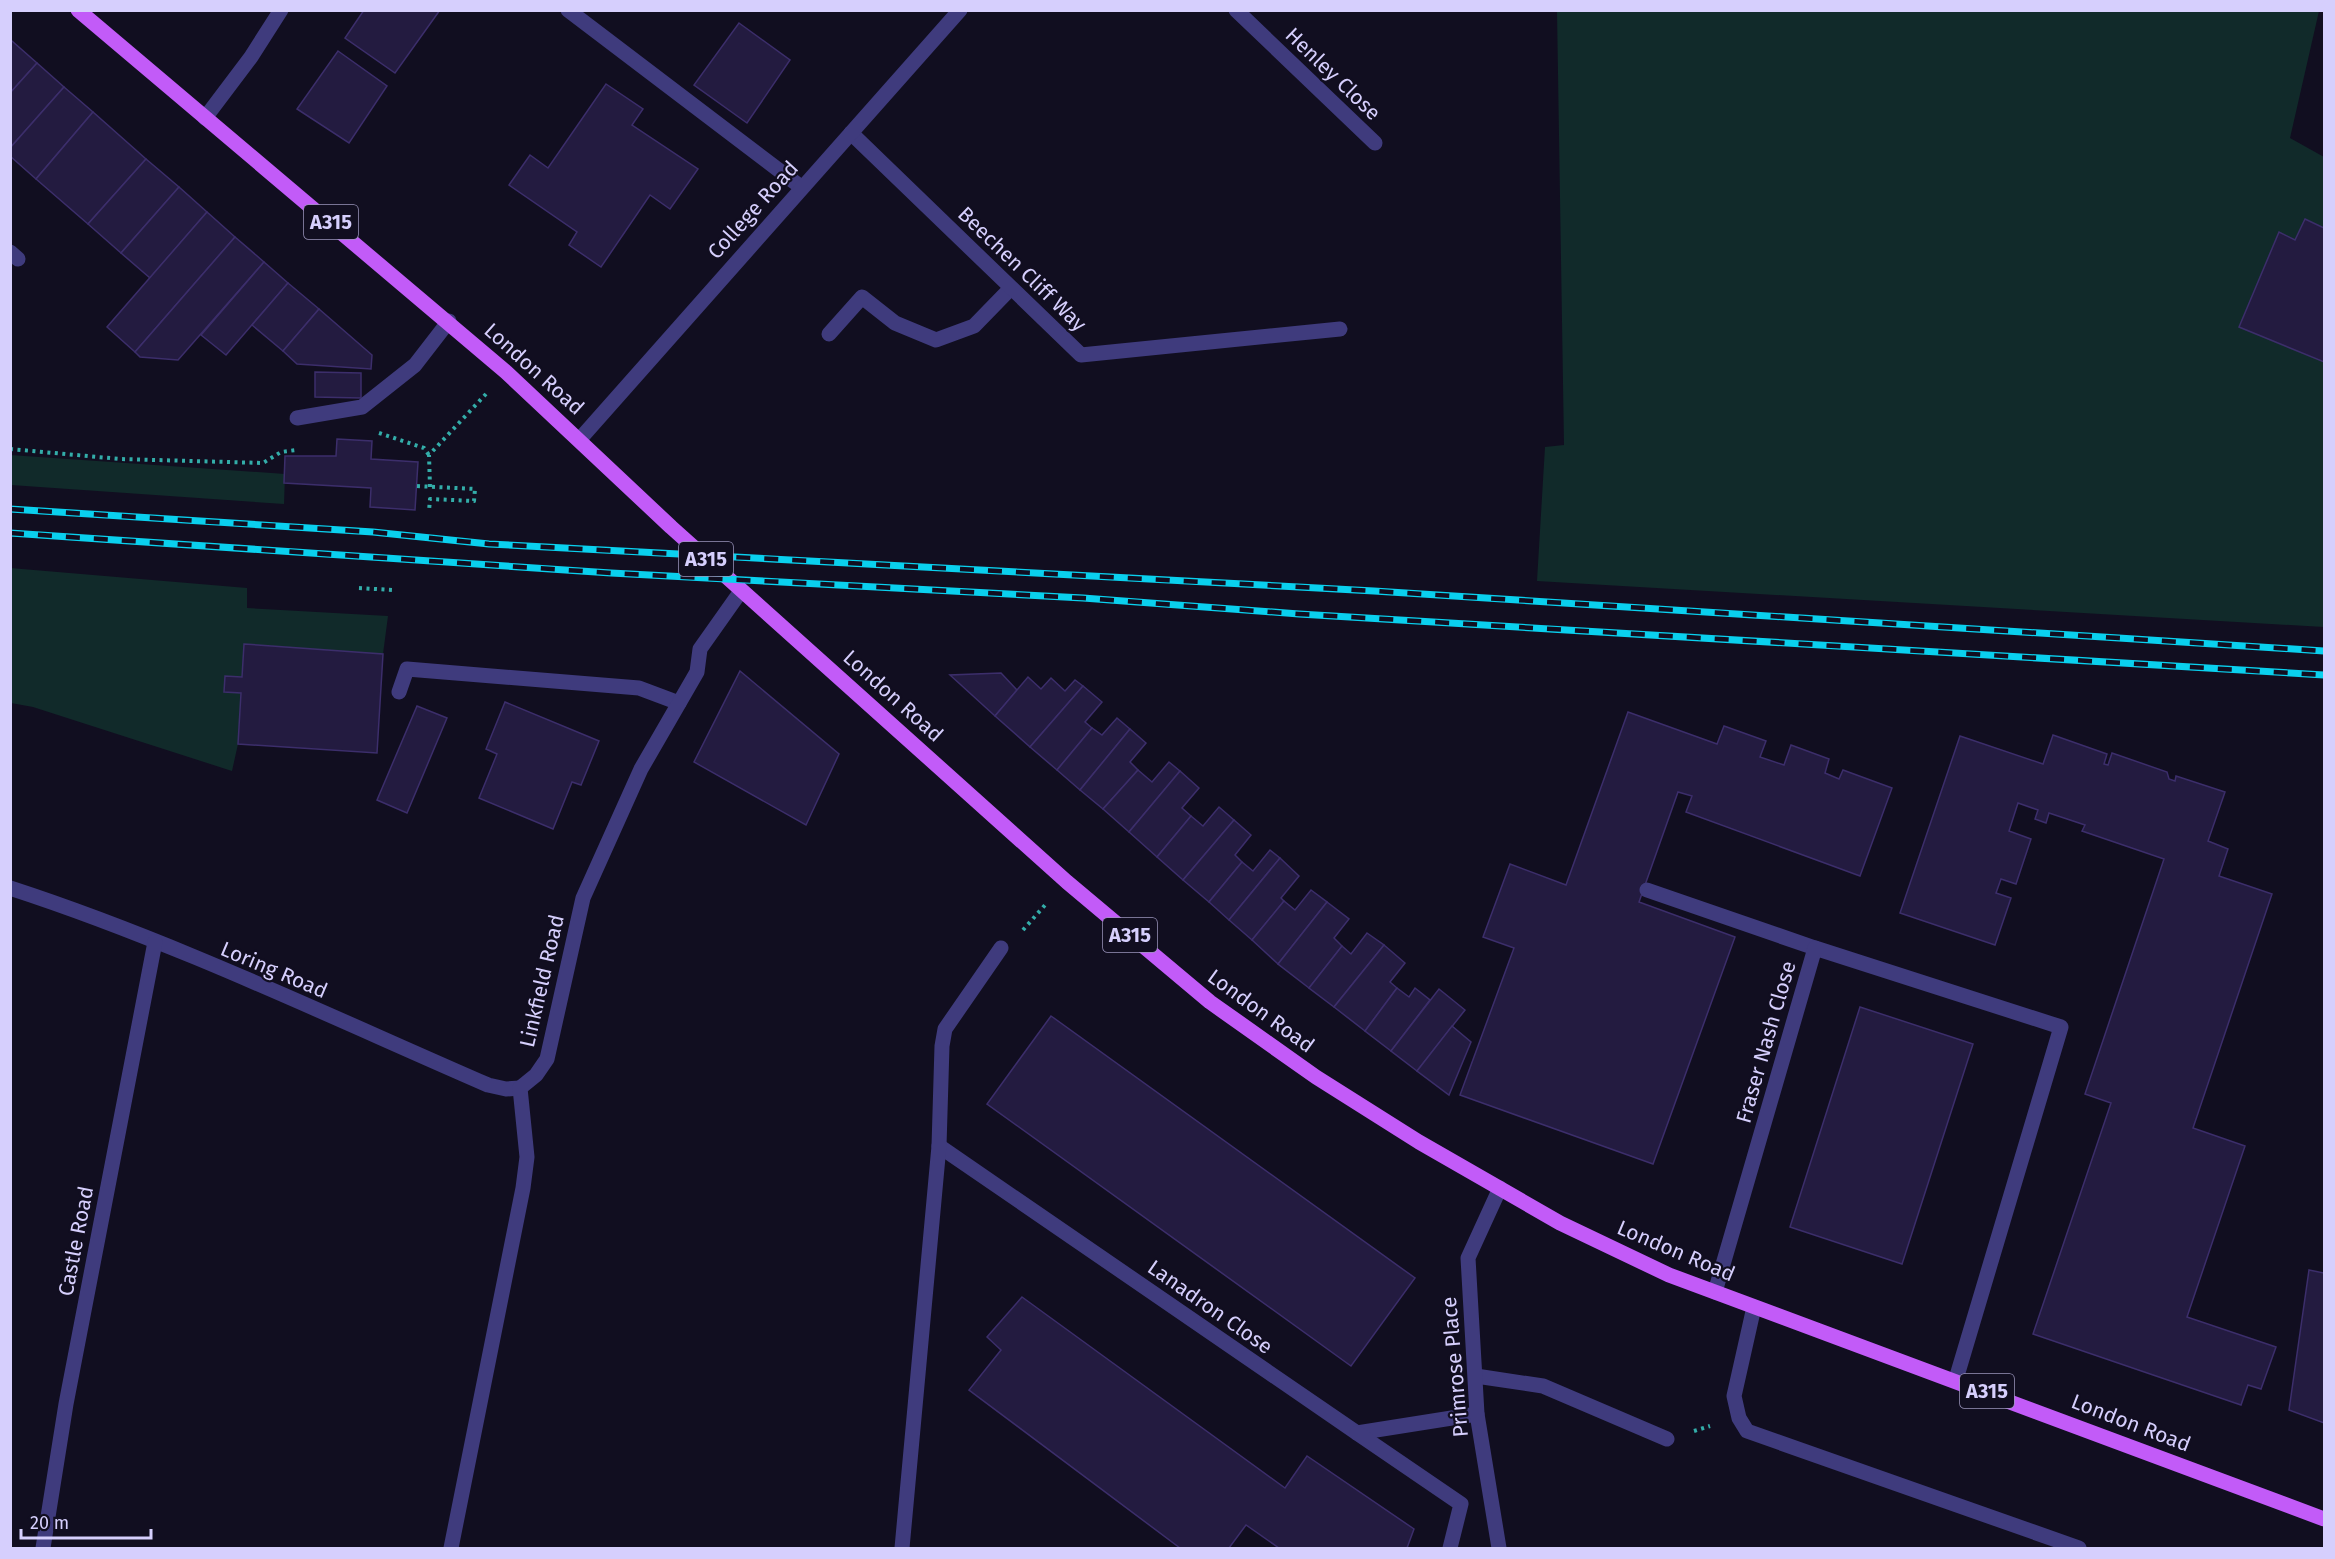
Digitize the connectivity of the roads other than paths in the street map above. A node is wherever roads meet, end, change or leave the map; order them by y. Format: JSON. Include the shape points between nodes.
{"nodes":[{"id":1,"x":78,"y":10,"type":"edge"},
{"id":2,"x":280,"y":10,"type":"edge"},
{"id":3,"x":568,"y":10,"type":"edge"},
{"id":4,"x":960,"y":10,"type":"edge"},
{"id":5,"x":1236,"y":10,"type":"edge"},
{"id":6,"x":206,"y":118,"type":"junction"},
{"id":7,"x":851,"y":133,"type":"junction"},
{"id":8,"x":1375,"y":143,"type":"dead end"},
{"id":9,"x":801,"y":187,"type":"junction"},
{"id":10,"x":1011,"y":288,"type":"junction"},
{"id":11,"x":448,"y":321,"type":"junction"},
{"id":12,"x":1340,"y":329,"type":"dead end"},
{"id":13,"x":829,"y":334,"type":"dead end"},
{"id":14,"x":297,"y":418,"type":"dead end"},
{"id":15,"x":580,"y":439,"type":"junction"},
{"id":16,"x":741,"y":591,"type":"junction"},
{"id":17,"x":399,"y":692,"type":"dead end"},
{"id":18,"x":679,"y":703,"type":"junction"},
{"id":19,"x":10,"y":888,"type":"edge"},
{"id":20,"x":1647,"y":890,"type":"dead end"},
{"id":21,"x":155,"y":942,"type":"junction"},
{"id":22,"x":1000,"y":948,"type":"road end"},
{"id":23,"x":1815,"y":948,"type":"junction"},
{"id":24,"x":520,"y":1088,"type":"junction"},
{"id":25,"x":939,"y":1146,"type":"junction"},
{"id":26,"x":1500,"y":1188,"type":"junction"},
{"id":27,"x":1715,"y":1292,"type":"junction"},
{"id":28,"x":1754,"y":1307,"type":"junction"},
{"id":29,"x":1476,"y":1376,"type":"junction"},
{"id":30,"x":1956,"y":1379,"type":"junction"},
{"id":31,"x":1478,"y":1414,"type":"junction"},
{"id":32,"x":1357,"y":1433,"type":"junction"},
{"id":33,"x":1667,"y":1439,"type":"road end"},
{"id":34,"x":2325,"y":1519,"type":"edge"},
{"id":35,"x":43,"y":1548,"type":"edge"},
{"id":36,"x":451,"y":1548,"type":"edge"},
{"id":37,"x":902,"y":1548,"type":"edge"},
{"id":38,"x":1450,"y":1548,"type":"edge"},
{"id":39,"x":1499,"y":1548,"type":"edge"},
{"id":40,"x":2079,"y":1548,"type":"edge"}],
"edges":[{"from":1,"to":6,"type":"main road","name":"London Road","number":"A315"},
{"from":2,"to":6,"type":"street"},
{"from":3,"to":9,"type":"street"},
{"from":4,"to":7,"type":"street","name":"College Road"},
{"from":5,"to":8,"type":"street","name":"Henley Close"},
{"from":6,"to":11,"type":"main road","name":"London Road","number":"A315"},
{"from":7,"to":9,"type":"street","name":"College Road"},
{"from":7,"to":10,"type":"street","name":"Beechen Cliff Way"},
{"from":9,"to":15,"type":"street","name":"College Road"},
{"from":10,"to":12,"type":"street","name":"Beechen Cliff Way","via":[[1081,354]]},
{"from":10,"to":13,"type":"street","via":[[974,326],[936,340],[896,323],[862,297]]},
{"from":11,"to":14,"type":"street","via":[[415,365],[362,408]]},
{"from":11,"to":15,"type":"main road","name":"London Road","number":"A315"},
{"from":15,"to":16,"type":"main road","name":"London Road","number":"A315"},
{"from":16,"to":18,"type":"street","name":"Linkfield Road","via":[[700,649],[697,672]]},
{"from":16,"to":26,"type":"main road","name":"London Road","number":"A315","via":[[1067,882],[1210,1002],[1419,1142]]},
{"from":17,"to":18,"type":"street","via":[[407,669],[639,688]]},
{"from":18,"to":24,"type":"street","name":"Linkfield Road","via":[[637,778],[583,898],[547,1059]]},
{"from":19,"to":21,"type":"street","name":"Loring Road"},
{"from":20,"to":23,"type":"street"},
{"from":21,"to":24,"type":"street","name":"Loring Road","via":[[488,1085]]},
{"from":21,"to":35,"type":"street","name":"Castle Road","via":[[66,1404]]},
{"from":22,"to":25,"type":"street","via":[[945,1029]]},
{"from":23,"to":27,"type":"street","name":"Fraser Nash Close"},
{"from":23,"to":30,"type":"street","name":"Fraser Nash Close","via":[[2061,1027]]},
{"from":24,"to":36,"type":"street","via":[[527,1157],[523,1188]]},
{"from":25,"to":32,"type":"street","name":"Lanadron Close"},
{"from":25,"to":37,"type":"street"},
{"from":26,"to":27,"type":"main road","name":"London Road","number":"A315","via":[[1560,1223]]},
{"from":26,"to":29,"type":"street","name":"Primrose Place","via":[[1468,1258]]},
{"from":27,"to":28,"type":"main road","name":"London Road","number":"A315"},
{"from":28,"to":30,"type":"main road","name":"London Road","number":"A315"},
{"from":28,"to":40,"type":"street","via":[[1734,1396],[1747,1431]]},
{"from":29,"to":31,"type":"street","name":"Primrose Place"},
{"from":29,"to":33,"type":"street","via":[[1544,1386]]},
{"from":30,"to":34,"type":"main road","name":"London Road","number":"A315"},
{"from":31,"to":32,"type":"street"},
{"from":31,"to":39,"type":"street","name":"Primrose Place"},
{"from":32,"to":38,"type":"street","name":"Lanadron Close","via":[[1461,1504]]}]}
